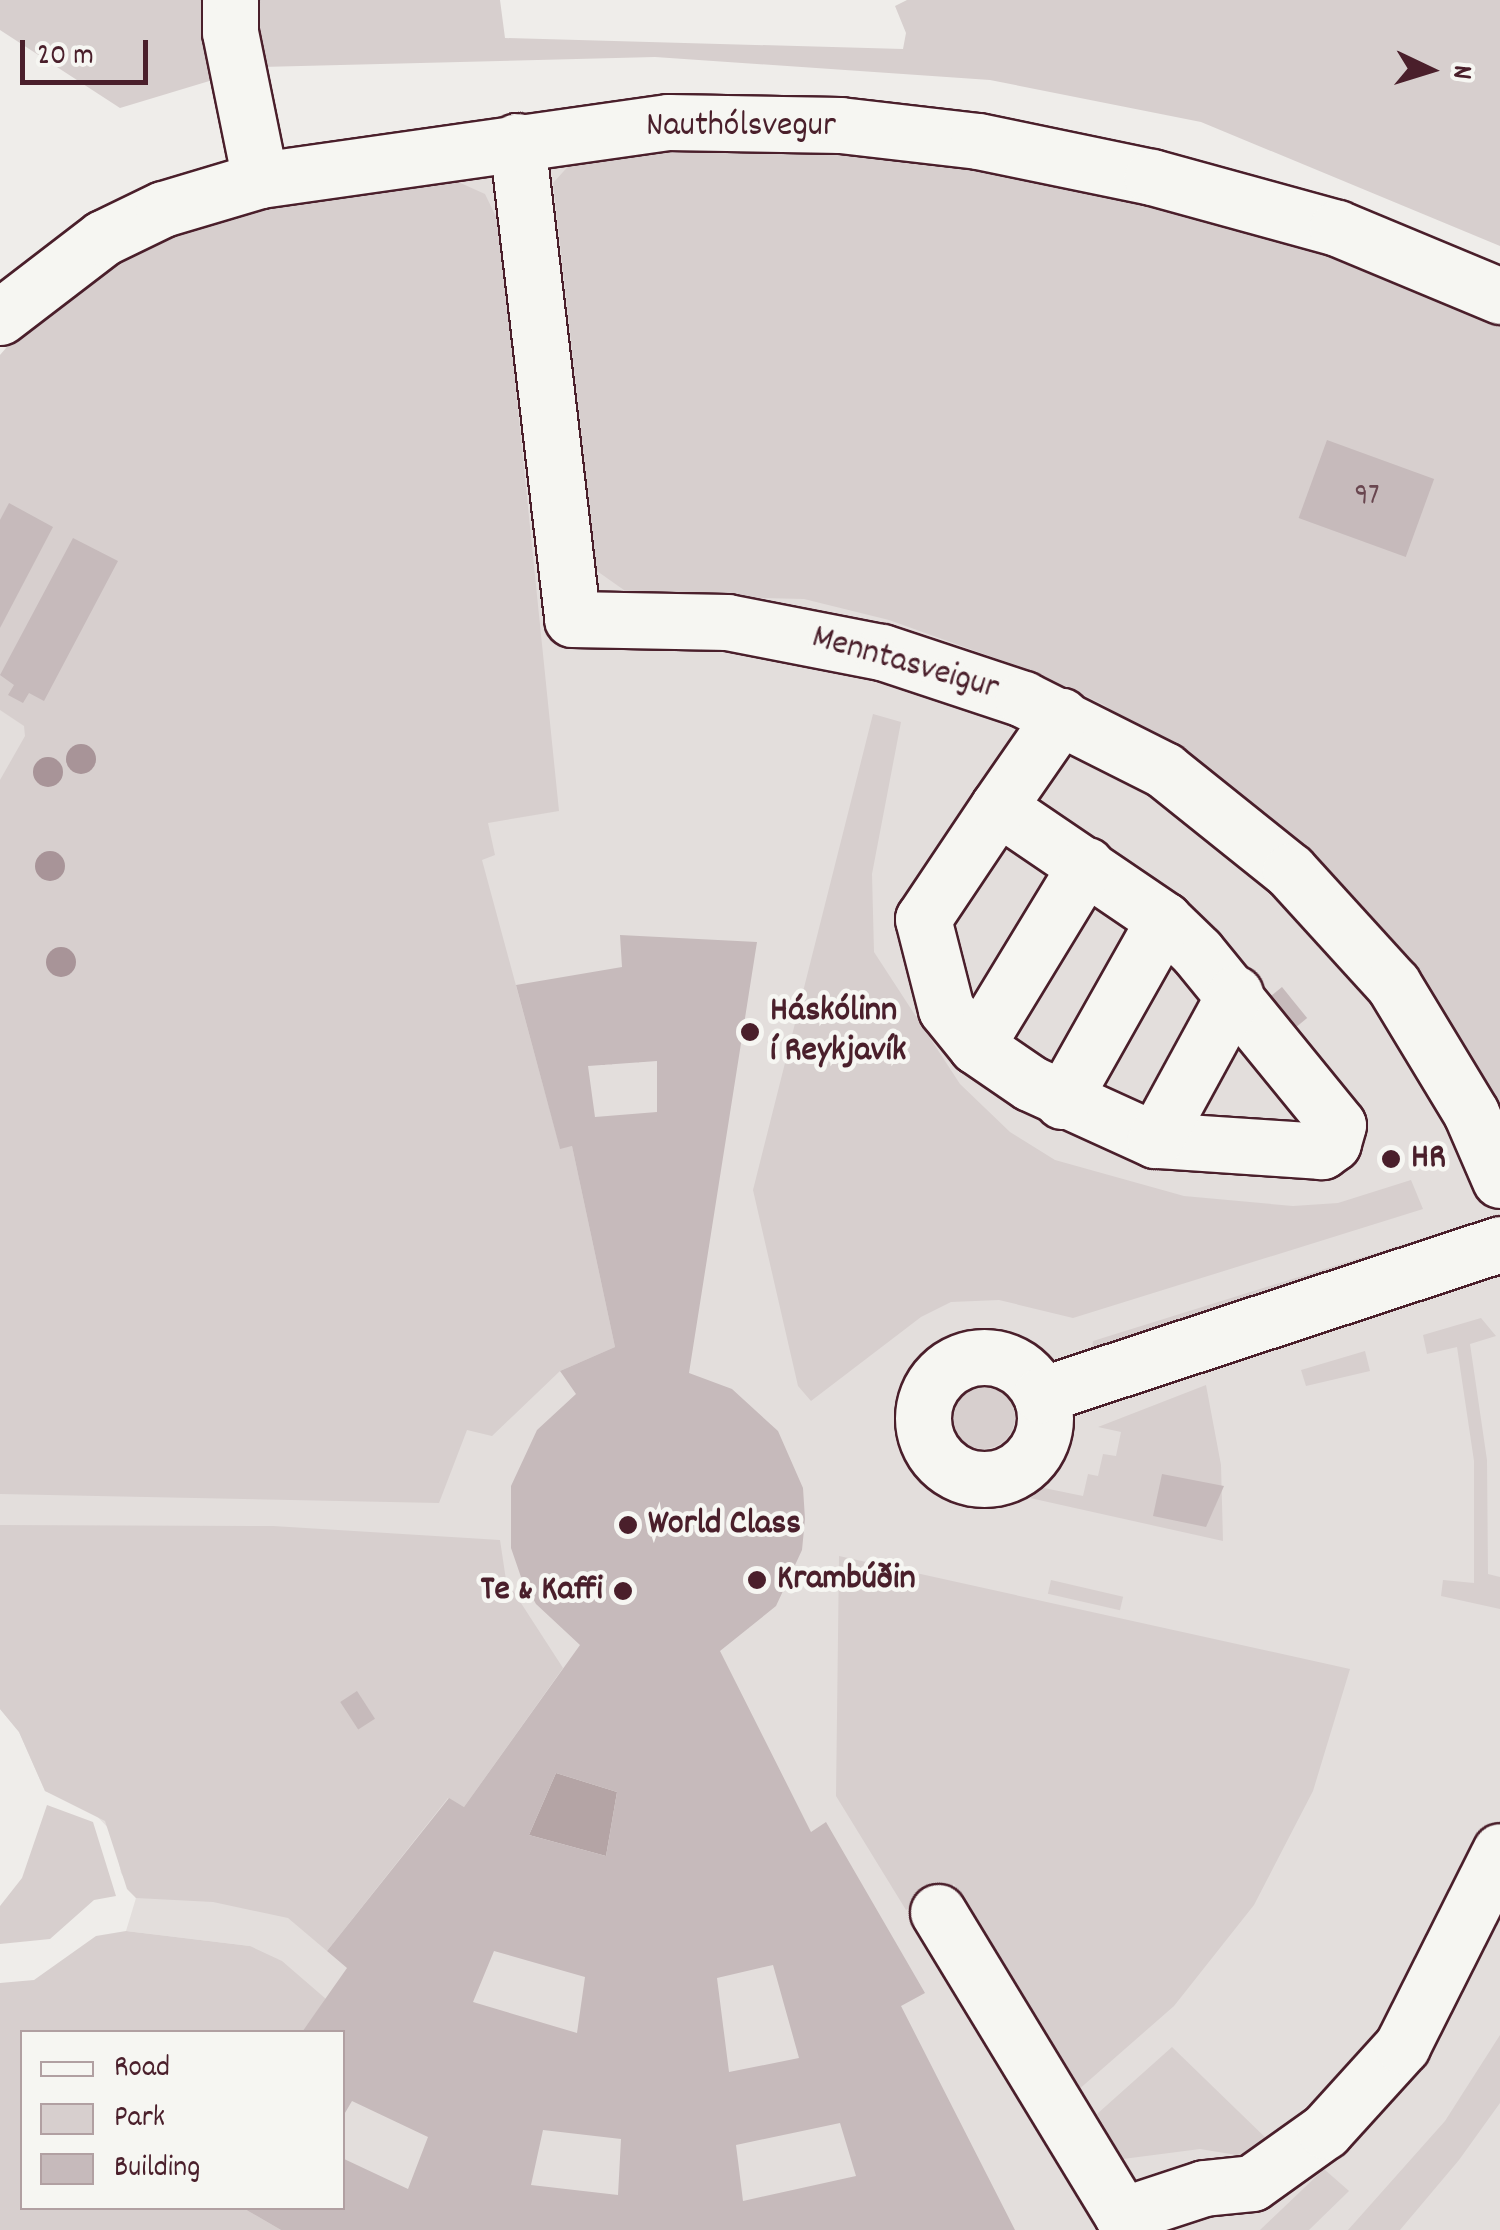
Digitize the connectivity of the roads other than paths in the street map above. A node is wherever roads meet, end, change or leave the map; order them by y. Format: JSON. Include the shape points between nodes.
{"nodes":[{"id":1,"x":230,"y":0,"type":"edge"},
{"id":2,"x":516,"y":140,"type":"junction"},
{"id":3,"x":260,"y":180,"type":"junction"},
{"id":4,"x":1500,"y":296,"type":"edge"},
{"id":5,"x":0,"y":317,"type":"edge"},
{"id":6,"x":1061,"y":716,"type":"junction"},
{"id":7,"x":998,"y":807,"type":"junction"},
{"id":8,"x":1086,"y":864,"type":"junction"},
{"id":9,"x":1164,"y":920,"type":"junction"},
{"id":10,"x":1234,"y":992,"type":"junction"},
{"id":11,"x":976,"y":1046,"type":"junction"},
{"id":12,"x":1062,"y":1101,"type":"junction"},
{"id":13,"x":1155,"y":1140,"type":"junction"},
{"id":14,"x":1500,"y":1180,"type":"edge"},
{"id":15,"x":1500,"y":1244,"type":"edge"},
{"id":16,"x":1041,"y":1395,"type":"dead end"},
{"id":17,"x":1500,"y":1851,"type":"edge"},
{"id":18,"x":938,"y":1912,"type":"dead end"}],
"edges":[{"from":1,"to":3,"type":"street"},
{"from":2,"to":3,"type":"street","name":"Nauthólsvegur"},
{"from":2,"to":4,"type":"street","name":"Nauthólsvegur","via":[[668,122],[840,125],[978,141],[1152,177],[1337,228]]},
{"from":2,"to":6,"type":"street","name":"Menntasveigur","via":[[572,619],[728,622],[796,632],[955,673]]},
{"from":3,"to":5,"type":"street","name":"Nauthólsvegur","via":[[163,208],[103,238]]},
{"from":6,"to":7,"type":"street"},
{"from":6,"to":14,"type":"street","name":"Menntasveigur","via":[[1164,770],[1230,817],[1345,928],[1393,984],[1394,1037],[1453,1137]]},
{"from":7,"to":8,"type":"street"},
{"from":7,"to":11,"type":"street","via":[[923,919],[940,994]]},
{"from":8,"to":9,"type":"street"},
{"from":8,"to":11,"type":"street"},
{"from":9,"to":10,"type":"street"},
{"from":9,"to":12,"type":"street"},
{"from":10,"to":13,"type":"street"},
{"from":10,"to":13,"type":"street","via":[[1338,1125],[1338,1136],[1322,1151]]},
{"from":11,"to":12,"type":"street"},
{"from":12,"to":13,"type":"street"},
{"from":15,"to":16,"type":"street"},
{"from":17,"to":18,"type":"street","via":[[1402,2046],[1325,2131],[1252,2183],[1204,2188],[1122,2216]]}]}
